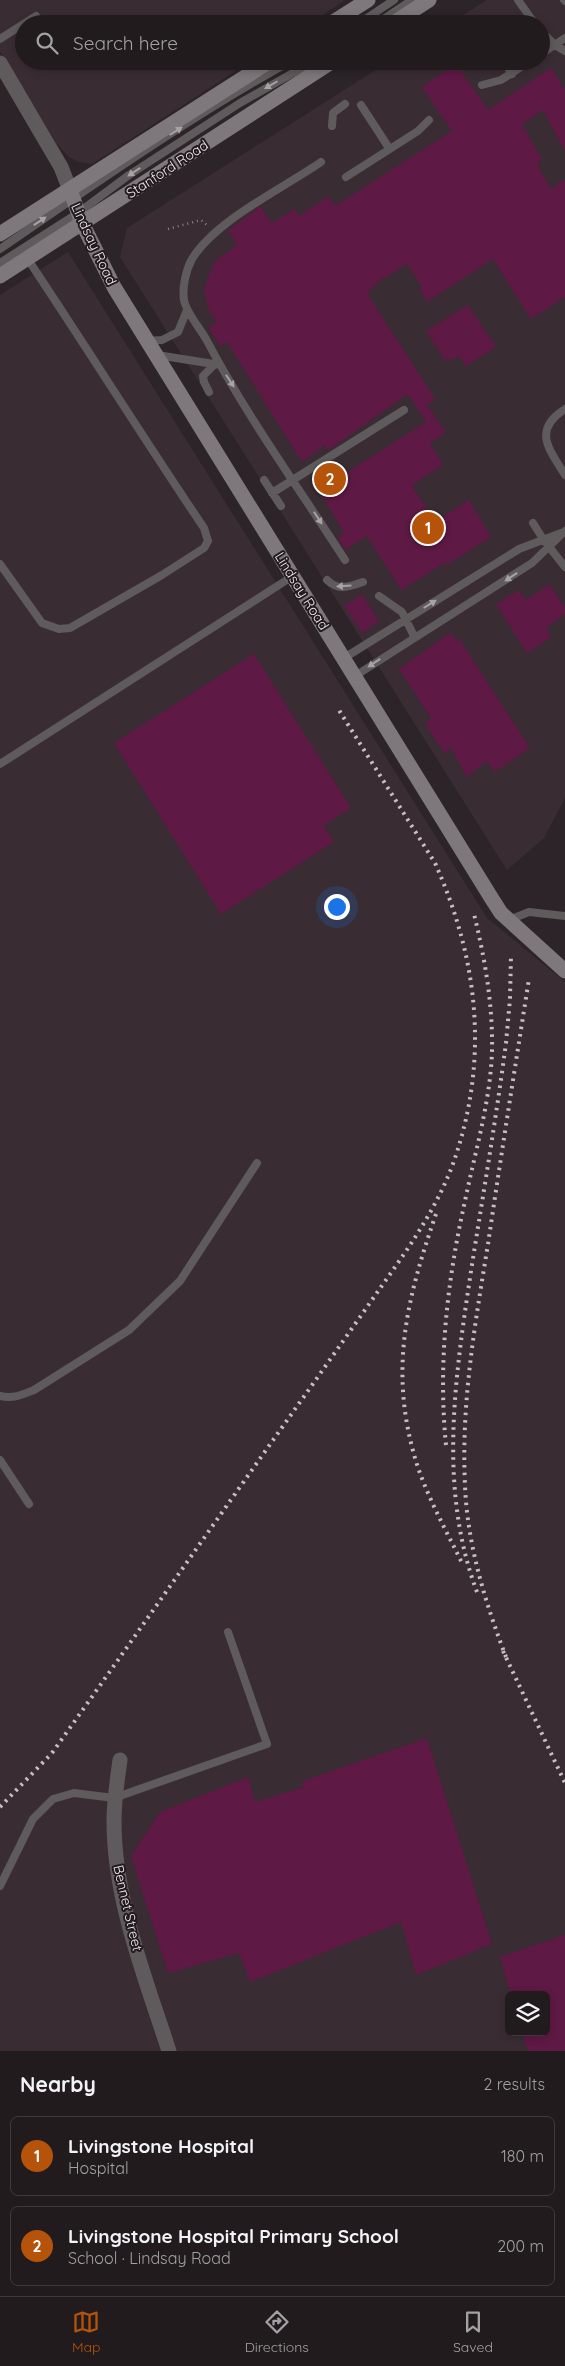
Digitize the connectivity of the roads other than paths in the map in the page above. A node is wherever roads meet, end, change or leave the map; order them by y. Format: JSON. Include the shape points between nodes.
{"nodes":[{"id":1,"x":368,"y":0,"type":"edge"},
{"id":2,"x":394,"y":0,"type":"edge"},
{"id":3,"x":412,"y":0,"type":"edge"},
{"id":4,"x":429,"y":0,"type":"edge"},
{"id":5,"x":518,"y":0,"type":"edge"},
{"id":6,"x":344,"y":15,"type":"edge"},
{"id":7,"x":372,"y":15,"type":"edge"},
{"id":8,"x":390,"y":15,"type":"edge"},
{"id":9,"x":406,"y":15,"type":"edge"},
{"id":10,"x":529,"y":15,"type":"edge"},
{"id":11,"x":15,"y":29,"type":"edge"},
{"id":12,"x":0,"y":38,"type":"edge"},
{"id":13,"x":565,"y":38,"type":"edge"},
{"id":14,"x":550,"y":40,"type":"edge"},
{"id":15,"x":555,"y":45,"type":"junction"},
{"id":16,"x":550,"y":48,"type":"edge"},
{"id":17,"x":565,"y":51,"type":"edge"},
{"id":18,"x":0,"y":63,"type":"edge"},
{"id":19,"x":258,"y":70,"type":"edge"},
{"id":20,"x":275,"y":70,"type":"edge"},
{"id":21,"x":299,"y":70,"type":"edge"},
{"id":22,"x":317,"y":70,"type":"edge"},
{"id":23,"x":510,"y":70,"type":"edge"},
{"id":24,"x":518,"y":70,"type":"edge"},
{"id":25,"x":512,"y":74,"type":"junction"},
{"id":26,"x":482,"y":85,"type":"dead end"},
{"id":27,"x":345,"y":104,"type":"dead end"},
{"id":28,"x":361,"y":105,"type":"dead end"},
{"id":29,"x":429,"y":120,"type":"dead end"},
{"id":30,"x":332,"y":126,"type":"dead end"},
{"id":31,"x":389,"y":148,"type":"junction"},
{"id":32,"x":321,"y":162,"type":"dead end"},
{"id":33,"x":346,"y":177,"type":"dead end"},
{"id":34,"x":76,"y":206,"type":"junction"},
{"id":35,"x":0,"y":234,"type":"edge"},
{"id":36,"x":0,"y":249,"type":"edge"},
{"id":37,"x":27,"y":258,"type":"junction"},
{"id":38,"x":0,"y":263,"type":"edge"},
{"id":39,"x":0,"y":276,"type":"edge"},
{"id":40,"x":187,"y":310,"type":"junction"},
{"id":41,"x":146,"y":341,"type":"junction"},
{"id":42,"x":155,"y":355,"type":"junction"},
{"id":43,"x":217,"y":365,"type":"junction"},
{"id":44,"x":209,"y":392,"type":"dead end"},
{"id":45,"x":565,"y":409,"type":"edge"},
{"id":46,"x":404,"y":410,"type":"dead end"},
{"id":47,"x":565,"y":475,"type":"edge"},
{"id":48,"x":293,"y":479,"type":"junction"},
{"id":49,"x":264,"y":480,"type":"dead end"},
{"id":50,"x":272,"y":493,"type":"junction"},
{"id":51,"x":282,"y":506,"type":"dead end"},
{"id":52,"x":533,"y":523,"type":"dead end"},
{"id":53,"x":565,"y":531,"type":"edge"},
{"id":54,"x":543,"y":539,"type":"junction"},
{"id":55,"x":549,"y":546,"type":"junction"},
{"id":56,"x":345,"y":560,"type":"dead end"},
{"id":57,"x":0,"y":564,"type":"edge"},
{"id":58,"x":565,"y":567,"type":"edge"},
{"id":59,"x":293,"y":576,"type":"junction"},
{"id":60,"x":327,"y":580,"type":"dead end"},
{"id":61,"x":363,"y":582,"type":"dead end"},
{"id":62,"x":379,"y":596,"type":"dead end"},
{"id":63,"x":406,"y":619,"type":"junction"},
{"id":64,"x":414,"y":636,"type":"junction"},
{"id":65,"x":344,"y":658,"type":"junction"},
{"id":66,"x":355,"y":676,"type":"junction"},
{"id":67,"x":0,"y":764,"type":"edge"},
{"id":68,"x":565,"y":916,"type":"edge"},
{"id":69,"x":509,"y":920,"type":"junction"},
{"id":70,"x":565,"y":971,"type":"edge"},
{"id":71,"x":257,"y":1163,"type":"dead end"},
{"id":72,"x":0,"y":1396,"type":"edge"},
{"id":73,"x":0,"y":1460,"type":"edge"},
{"id":74,"x":29,"y":1504,"type":"dead end"},
{"id":75,"x":228,"y":1632,"type":"dead end"},
{"id":76,"x":120,"y":1760,"type":"dead end"},
{"id":77,"x":114,"y":1798,"type":"junction"},
{"id":78,"x":0,"y":1886,"type":"edge"},
{"id":79,"x":169,"y":2051,"type":"edge"}],
"edges":[{"from":1,"to":6,"type":"street"},
{"from":2,"to":7,"type":"lane"},
{"from":3,"to":8,"type":"lane"},
{"from":4,"to":9,"type":"street"},
{"from":5,"to":10,"type":"lane"},
{"from":11,"to":12,"type":"lane"},
{"from":13,"to":15,"type":"lane"},
{"from":14,"to":15,"type":"lane"},
{"from":15,"to":16,"type":"lane"},
{"from":15,"to":17,"type":"lane"},
{"from":18,"to":34,"type":"street","via":[[61,167]]},
{"from":19,"to":34,"type":"street","name":"Stanford Road"},
{"from":34,"to":20,"type":"lane","one_way":true,"via":[[117,168]]},
{"from":21,"to":34,"type":"lane","one_way":true},
{"from":22,"to":34,"type":"street","name":"Stanford Road"},
{"from":23,"to":25,"type":"lane"},
{"from":24,"to":25,"type":"lane"},
{"from":25,"to":26,"type":"lane"},
{"from":27,"to":30,"type":"lane","via":[[333,112]]},
{"from":28,"to":31,"type":"lane"},
{"from":29,"to":31,"type":"lane","via":[[418,131]]},
{"from":31,"to":33,"type":"lane"},
{"from":32,"to":40,"type":"lane","via":[[215,233],[201,247],[187,272],[184,299]]},
{"from":34,"to":35,"type":"street","name":"Stanford Road"},
{"from":36,"to":34,"type":"lane","one_way":true},
{"from":34,"to":37,"type":"street","name":"Stanford Road"},
{"from":34,"to":38,"type":"lane"},
{"from":34,"to":41,"type":"street","name":"Lindsay Road","via":[[114,287]]},
{"from":37,"to":39,"type":"street","name":"Stanford Road"},
{"from":37,"to":57,"type":"lane","via":[[204,528],[208,541],[204,548],[162,575],[70,628],[59,629],[42,623]]},
{"from":40,"to":41,"type":"lane","via":[[178,332],[162,340]]},
{"from":40,"to":43,"type":"lane","via":[[194,317]]},
{"from":41,"to":42,"type":"street","name":"Lindsay Road"},
{"from":42,"to":43,"type":"lane"},
{"from":42,"to":59,"type":"street","name":"Lindsay Road"},
{"from":43,"to":44,"type":"lane","via":[[203,376]]},
{"from":43,"to":48,"type":"lane","one_way":true},
{"from":45,"to":47,"type":"lane","via":[[551,420],[545,435],[546,444]]},
{"from":46,"to":48,"type":"lane"},
{"from":48,"to":50,"type":"lane"},
{"from":48,"to":56,"type":"lane","one_way":true},
{"from":49,"to":50,"type":"lane"},
{"from":50,"to":51,"type":"lane"},
{"from":52,"to":54,"type":"lane"},
{"from":53,"to":54,"type":"lane"},
{"from":53,"to":55,"type":"lane"},
{"from":54,"to":55,"type":"lane"},
{"from":63,"to":54,"type":"lane","one_way":true,"via":[[518,549]]},
{"from":55,"to":58,"type":"lane"},
{"from":55,"to":64,"type":"lane","one_way":true,"via":[[532,563],[504,582]]},
{"from":59,"to":65,"type":"street","name":"Lindsay Road"},
{"from":59,"to":67,"type":"lane"},
{"from":61,"to":60,"type":"lane","one_way":true,"via":[[344,588],[335,587]]},
{"from":62,"to":63,"type":"lane","via":[[397,608]]},
{"from":63,"to":64,"type":"lane"},
{"from":63,"to":65,"type":"lane"},
{"from":64,"to":66,"type":"lane","one_way":true},
{"from":65,"to":66,"type":"street","name":"Lindsay Road"},
{"from":66,"to":69,"type":"street","name":"Lindsay Road","via":[[492,899]]},
{"from":68,"to":69,"type":"lane","via":[[529,912]]},
{"from":69,"to":70,"type":"street","name":"Lindsay Road"},
{"from":71,"to":72,"type":"lane","via":[[180,1281],[129,1330],[34,1390],[10,1398]]},
{"from":73,"to":74,"type":"lane"},
{"from":75,"to":77,"type":"lane","via":[[267,1744]]},
{"from":76,"to":77,"type":"street","name":"Bennet Street"},
{"from":77,"to":78,"type":"lane","via":[[74,1793],[53,1799],[33,1819]]},
{"from":77,"to":79,"type":"street","name":"Bennet Street","via":[[118,1869],[130,1930]]}]}
